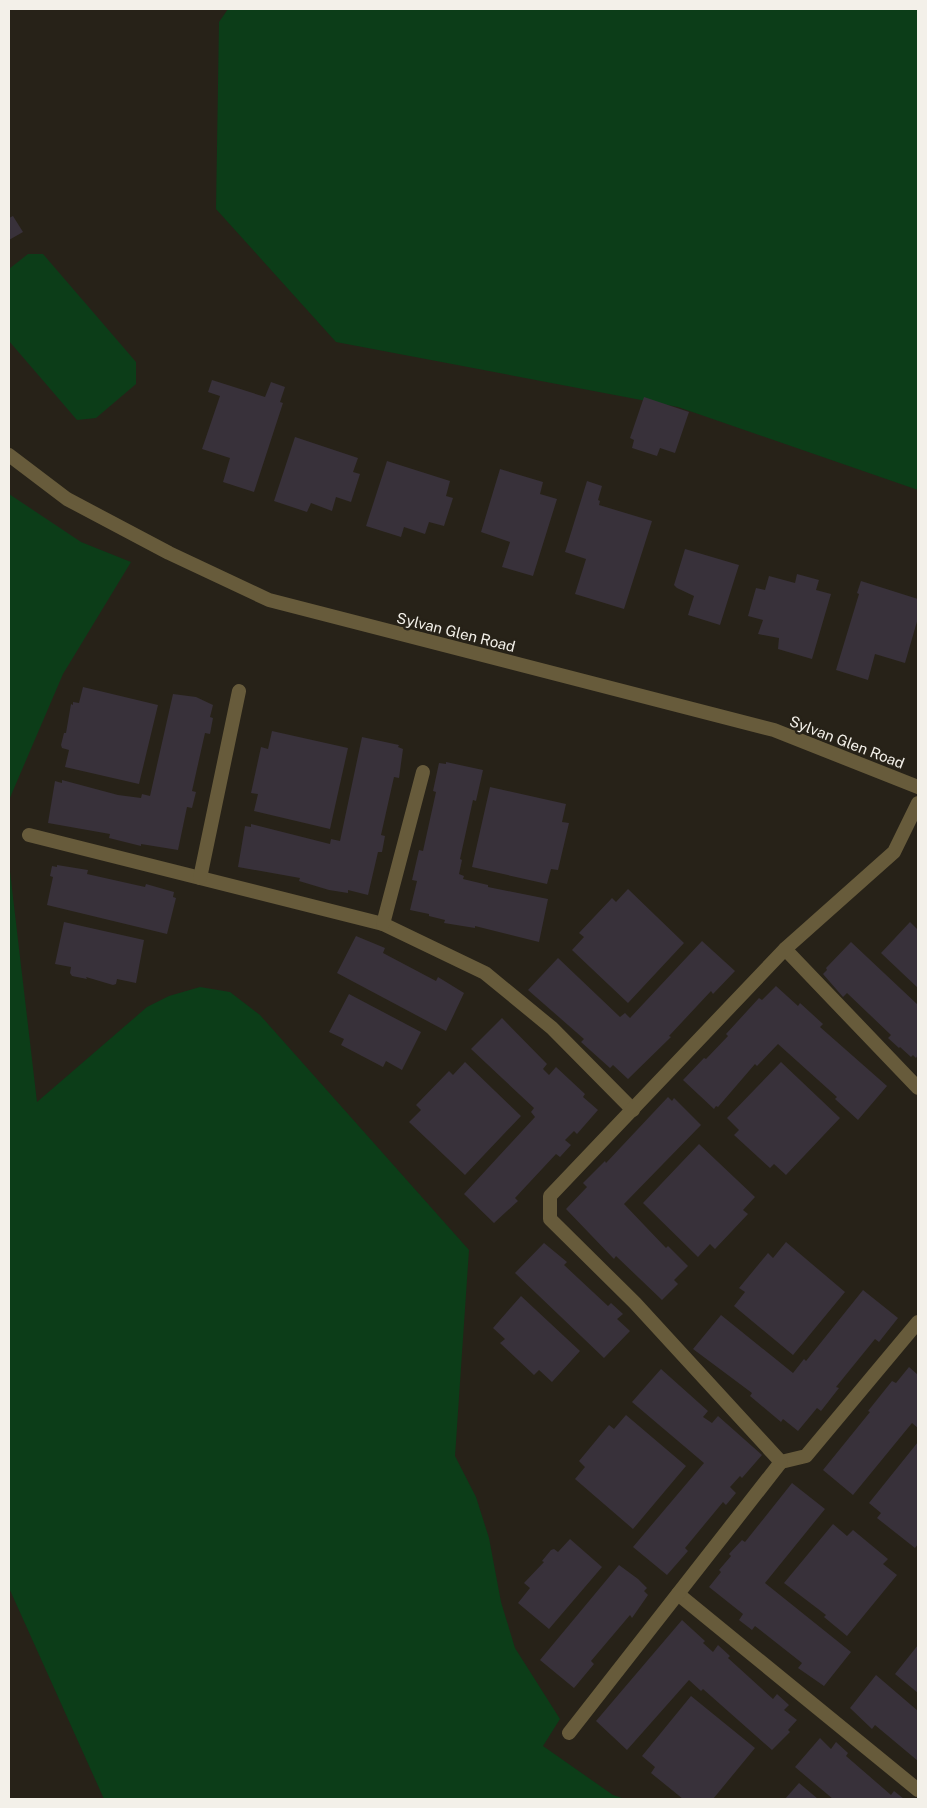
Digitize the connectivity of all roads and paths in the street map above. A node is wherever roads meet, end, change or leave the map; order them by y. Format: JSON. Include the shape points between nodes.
{"nodes":[{"id":1,"x":9,"y":455,"type":"edge"},
{"id":2,"x":239,"y":691,"type":"dead end"},
{"id":3,"x":423,"y":772,"type":"dead end"},
{"id":4,"x":918,"y":787,"type":"edge"},
{"id":5,"x":918,"y":803,"type":"edge"},
{"id":6,"x":29,"y":835,"type":"dead end"},
{"id":7,"x":200,"y":878,"type":"junction"},
{"id":8,"x":383,"y":924,"type":"junction"},
{"id":9,"x":785,"y":949,"type":"junction"},
{"id":10,"x":918,"y":1088,"type":"edge"},
{"id":11,"x":633,"y":1110,"type":"junction"},
{"id":12,"x":915,"y":1331,"type":"edge"},
{"id":13,"x":781,"y":1462,"type":"junction"},
{"id":14,"x":678,"y":1594,"type":"junction"},
{"id":15,"x":569,"y":1732,"type":"dead end"},
{"id":16,"x":918,"y":1790,"type":"edge"}],
"edges":[{"from":1,"to":4,"type":"street","name":"Sylvan Glen Road","via":[[67,499],[169,553],[269,600],[774,730]]},
{"from":2,"to":7,"type":"street"},
{"from":3,"to":8,"type":"street"},
{"from":5,"to":9,"type":"street","via":[[894,852]]},
{"from":6,"to":7,"type":"street"},
{"from":7,"to":8,"type":"street"},
{"from":8,"to":11,"type":"street","via":[[485,973],[552,1028]]},
{"from":9,"to":10,"type":"street"},
{"from":9,"to":11,"type":"street"},
{"from":11,"to":13,"type":"street","via":[[550,1196],[550,1219],[634,1303]]},
{"from":12,"to":13,"type":"street","via":[[806,1456]]},
{"from":13,"to":14,"type":"street"},
{"from":14,"to":15,"type":"street"},
{"from":14,"to":16,"type":"street"}]}
